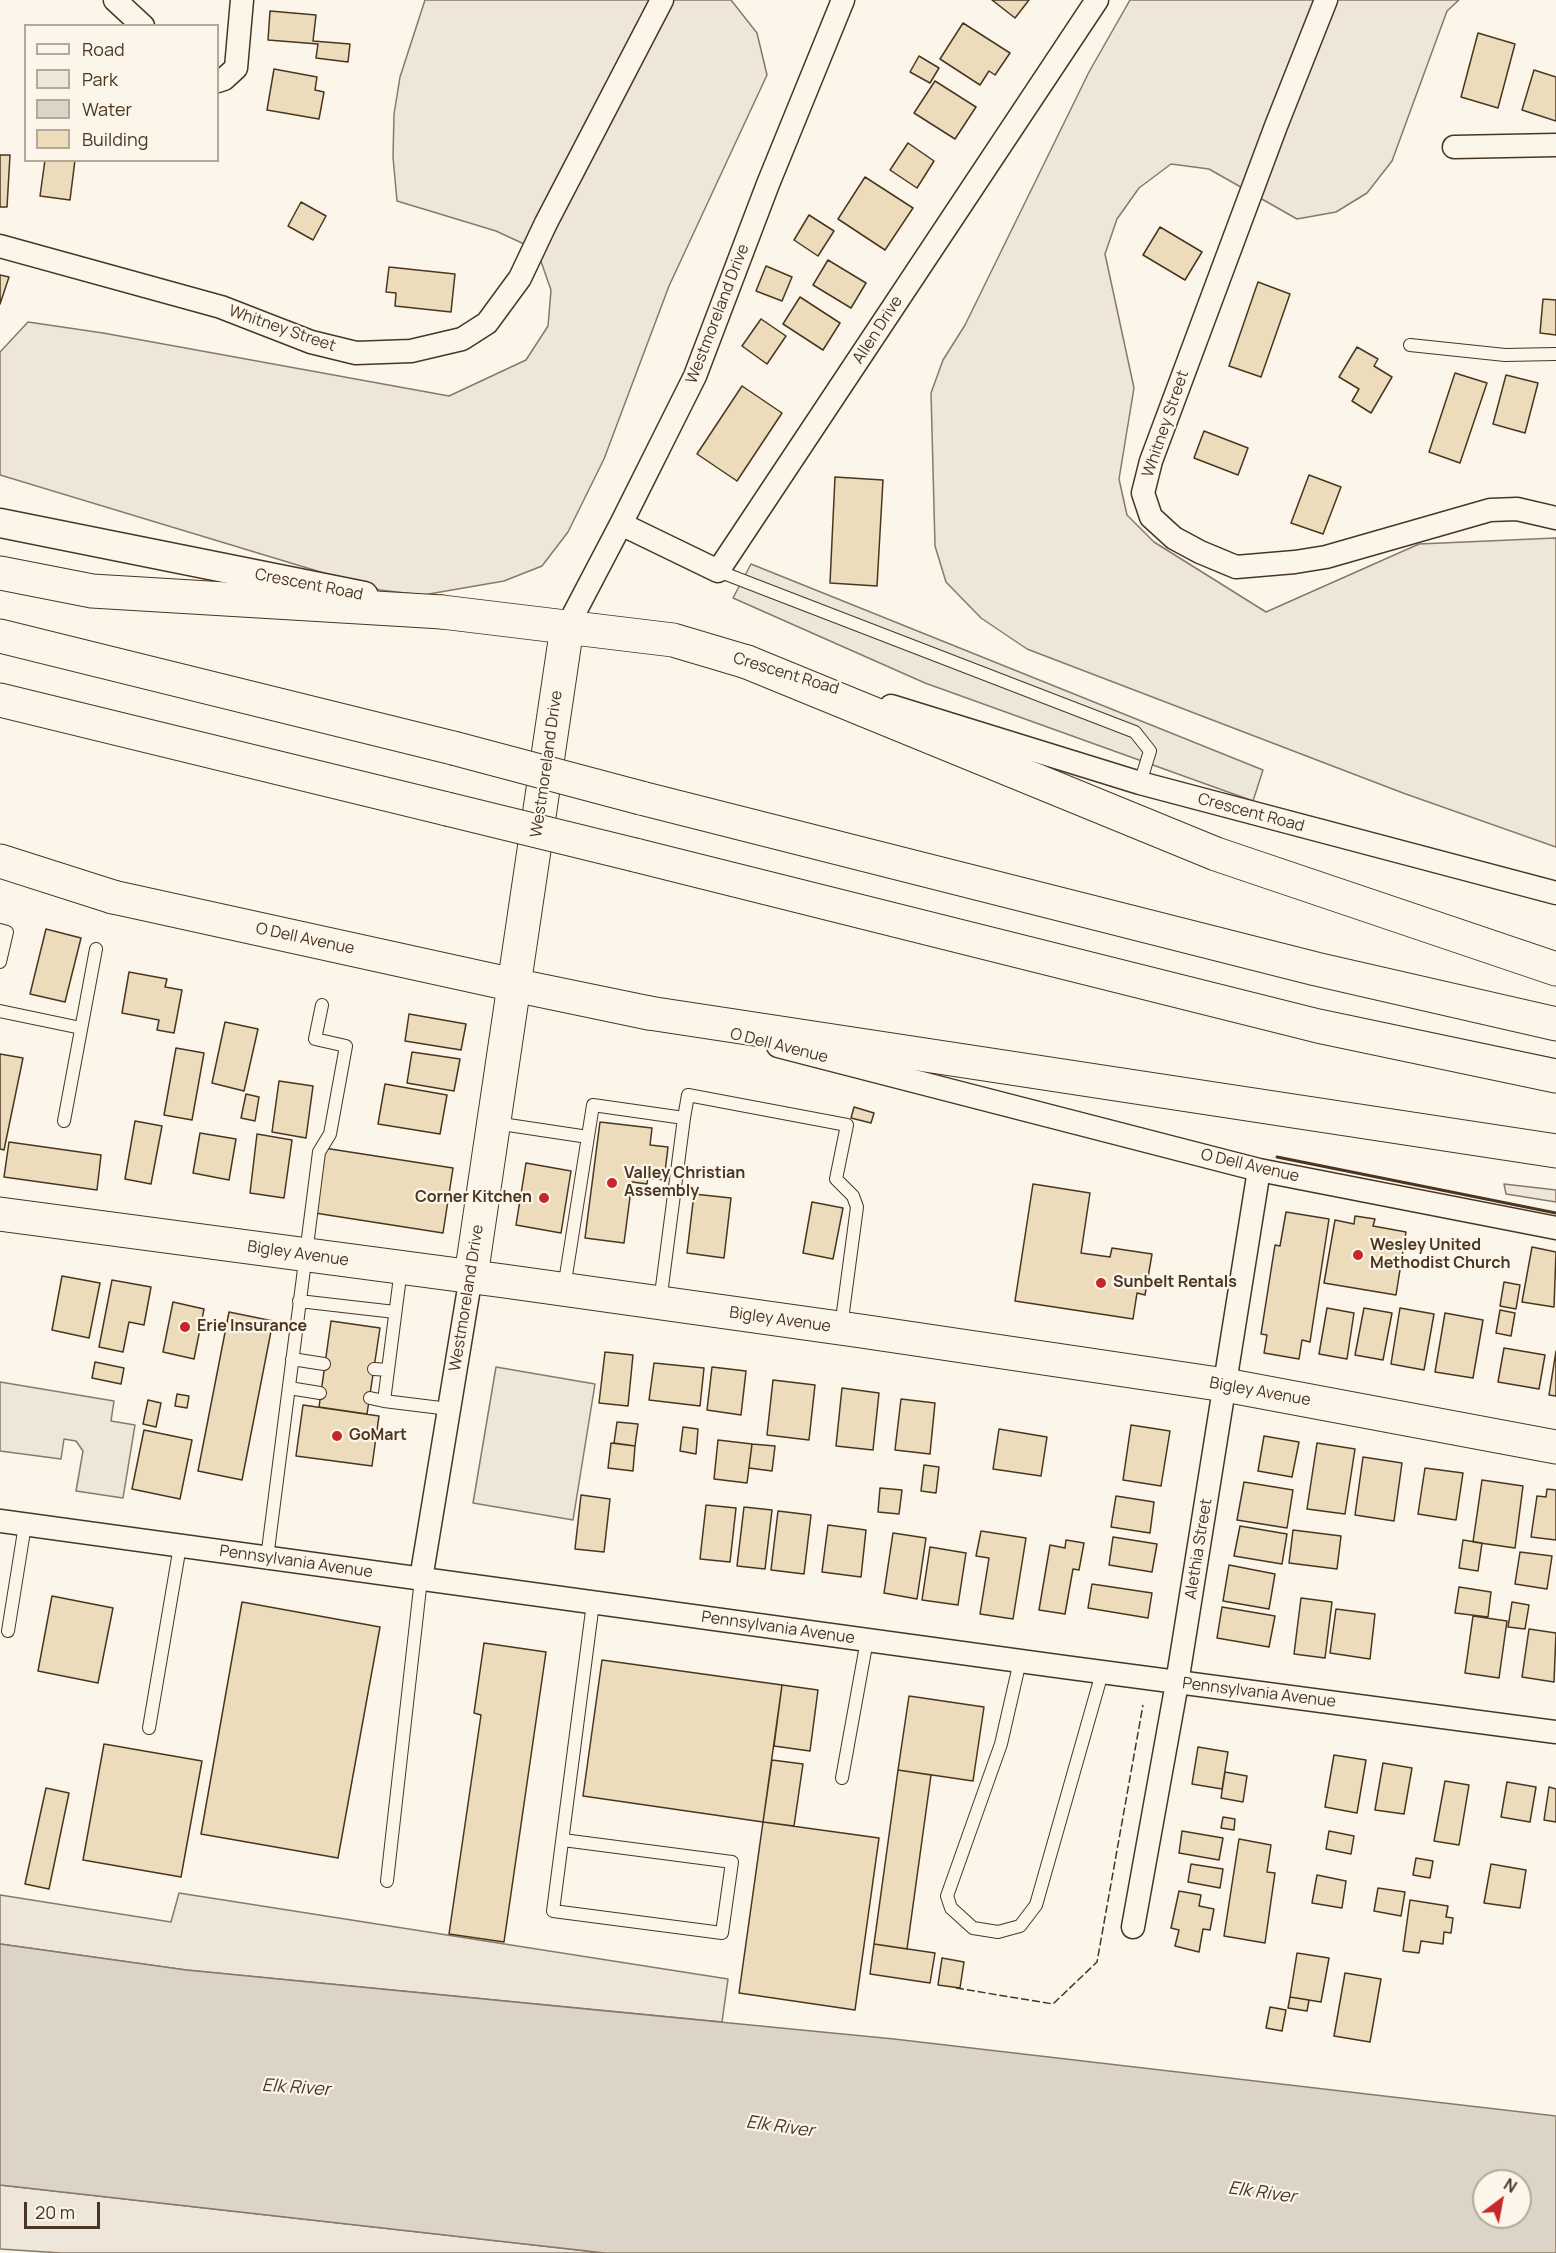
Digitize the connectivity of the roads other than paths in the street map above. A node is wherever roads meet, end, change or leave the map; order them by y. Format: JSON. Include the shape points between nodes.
{"nodes":[{"id":1,"x":115,"y":0,"type":"edge"},
{"id":2,"x":242,"y":0,"type":"edge"},
{"id":3,"x":662,"y":0,"type":"edge"},
{"id":4,"x":843,"y":0,"type":"edge"},
{"id":5,"x":1097,"y":0,"type":"edge"},
{"id":6,"x":1326,"y":0,"type":"edge"},
{"id":7,"x":141,"y":24,"type":"edge"},
{"id":8,"x":219,"y":81,"type":"edge"},
{"id":9,"x":1556,"y":145,"type":"edge"},
{"id":10,"x":1454,"y":147,"type":"dead end"},
{"id":11,"x":0,"y":246,"type":"edge"},
{"id":12,"x":1410,"y":345,"type":"dead end"},
{"id":13,"x":1556,"y":354,"type":"edge"},
{"id":14,"x":1556,"y":518,"type":"edge"},
{"id":15,"x":0,"y":523,"type":"edge"},
{"id":16,"x":621,"y":524,"type":"junction"},
{"id":17,"x":718,"y":571,"type":"junction"},
{"id":18,"x":0,"y":573,"type":"edge"},
{"id":19,"x":442,"y":612,"type":"junction"},
{"id":20,"x":567,"y":627,"type":"junction"},
{"id":21,"x":0,"y":636,"type":"edge"},
{"id":22,"x":747,"y":662,"type":"junction"},
{"id":23,"x":0,"y":700,"type":"edge"},
{"id":24,"x":1140,"y":783,"type":"junction"},
{"id":25,"x":0,"y":861,"type":"edge"},
{"id":26,"x":0,"y":870,"type":"edge"},
{"id":27,"x":1556,"y":893,"type":"edge"},
{"id":28,"x":113,"y":897,"type":"junction"},
{"id":29,"x":0,"y":930,"type":"edge"},
{"id":30,"x":96,"y":949,"type":"dead end"},
{"id":31,"x":0,"y":962,"type":"edge"},
{"id":32,"x":1556,"y":969,"type":"edge"},
{"id":33,"x":514,"y":985,"type":"junction"},
{"id":34,"x":322,"y":1005,"type":"dead end"},
{"id":35,"x":0,"y":1011,"type":"edge"},
{"id":36,"x":649,"y":1013,"type":"junction"},
{"id":37,"x":1556,"y":1024,"type":"edge"},
{"id":38,"x":81,"y":1028,"type":"junction"},
{"id":39,"x":1556,"y":1076,"type":"edge"},
{"id":40,"x":684,"y":1118,"type":"junction"},
{"id":41,"x":64,"y":1121,"type":"dead end"},
{"id":42,"x":493,"y":1123,"type":"junction"},
{"id":43,"x":588,"y":1137,"type":"junction"},
{"id":44,"x":1556,"y":1151,"type":"edge"},
{"id":45,"x":1259,"y":1170,"type":"junction"},
{"id":46,"x":0,"y":1214,"type":"edge"},
{"id":47,"x":1556,"y":1228,"type":"edge"},
{"id":48,"x":305,"y":1254,"type":"junction"},
{"id":49,"x":401,"y":1267,"type":"junction"},
{"id":50,"x":471,"y":1276,"type":"junction"},
{"id":51,"x":564,"y":1290,"type":"junction"},
{"id":52,"x":299,"y":1301,"type":"junction"},
{"id":53,"x":660,"y":1303,"type":"junction"},
{"id":54,"x":395,"y":1312,"type":"junction"},
{"id":55,"x":841,"y":1328,"type":"junction"},
{"id":56,"x":292,"y":1359,"type":"junction"},
{"id":57,"x":324,"y":1364,"type":"dead end"},
{"id":58,"x":374,"y":1369,"type":"dead end"},
{"id":59,"x":388,"y":1370,"type":"junction"},
{"id":60,"x":1225,"y":1385,"type":"junction"},
{"id":61,"x":289,"y":1388,"type":"junction"},
{"id":62,"x":320,"y":1393,"type":"dead end"},
{"id":63,"x":370,"y":1398,"type":"dead end"},
{"id":64,"x":384,"y":1401,"type":"junction"},
{"id":65,"x":449,"y":1409,"type":"junction"},
{"id":66,"x":1556,"y":1447,"type":"edge"},
{"id":67,"x":0,"y":1521,"type":"edge"},
{"id":68,"x":25,"y":1525,"type":"junction"},
{"id":69,"x":180,"y":1546,"type":"junction"},
{"id":70,"x":267,"y":1558,"type":"junction"},
{"id":71,"x":421,"y":1579,"type":"junction"},
{"id":72,"x":593,"y":1603,"type":"junction"},
{"id":73,"x":8,"y":1631,"type":"dead end"},
{"id":74,"x":867,"y":1640,"type":"junction"},
{"id":75,"x":1020,"y":1661,"type":"junction"},
{"id":76,"x":1102,"y":1672,"type":"junction"},
{"id":77,"x":1177,"y":1683,"type":"junction"},
{"id":78,"x":149,"y":1728,"type":"dead end"},
{"id":79,"x":1556,"y":1732,"type":"edge"},
{"id":80,"x":842,"y":1778,"type":"dead end"},
{"id":81,"x":563,"y":1840,"type":"junction"},
{"id":82,"x":387,"y":1881,"type":"dead end"},
{"id":83,"x":1133,"y":1927,"type":"dead end"}],
"edges":[{"from":1,"to":7,"type":"street"},
{"from":2,"to":8,"type":"street","via":[[236,68]]},
{"from":3,"to":11,"type":"street","name":"Whitney Street","via":[[520,278],[487,323],[462,339],[411,351],[356,353],[311,342],[221,307]]},
{"from":4,"to":16,"type":"street","name":"Westmoreland Drive","via":[[695,376]]},
{"from":5,"to":17,"type":"street","name":"Allen Drive"},
{"from":6,"to":14,"type":"street","name":"Whitney Street","via":[[1150,461],[1143,493],[1151,517],[1174,538],[1236,567],[1326,557],[1490,510],[1517,509]]},
{"from":9,"to":10,"type":"street"},
{"from":12,"to":13,"type":"lane","via":[[1505,355]]},
{"from":15,"to":19,"type":"street","name":"Crescent Road"},
{"from":16,"to":17,"type":"street"},
{"from":16,"to":20,"type":"street","name":"Westmoreland Drive"},
{"from":17,"to":24,"type":"lane","via":[[1135,732],[1150,751]]},
{"from":18,"to":19,"type":"main road","via":[[92,591]]},
{"from":19,"to":20,"type":"main road","name":"Crescent Road"},
{"from":20,"to":22,"type":"main road","name":"Crescent Road","via":[[673,640]]},
{"from":20,"to":33,"type":"main road","name":"Westmoreland Drive"},
{"from":21,"to":37,"type":"main road","bridge":true,"via":[[1316,969]]},
{"from":22,"to":24,"type":"street","name":"Crescent Road"},
{"from":22,"to":32,"type":"main road","via":[[1216,854]]},
{"from":23,"to":39,"type":"main road","bridge":true,"via":[[1318,1026]]},
{"from":24,"to":27,"type":"street","name":"Crescent Road"},
{"from":25,"to":28,"type":"main road"},
{"from":26,"to":28,"type":"street","name":"O Dell Avenue"},
{"from":28,"to":33,"type":"main road","name":"O Dell Avenue"},
{"from":29,"to":31,"type":"lane","via":[[7,932]]},
{"from":30,"to":38,"type":"lane"},
{"from":33,"to":36,"type":"main road","name":"O Dell Avenue"},
{"from":33,"to":42,"type":"main road","name":"Westmoreland Drive"},
{"from":34,"to":48,"type":"lane","via":[[315,1039],[346,1046],[330,1134],[319,1152]]},
{"from":35,"to":38,"type":"lane"},
{"from":36,"to":44,"type":"main road"},
{"from":36,"to":45,"type":"street","name":"O Dell Avenue"},
{"from":38,"to":41,"type":"lane"},
{"from":40,"to":43,"type":"lane","via":[[593,1105]]},
{"from":40,"to":53,"type":"lane"},
{"from":40,"to":55,"type":"lane","via":[[688,1095],[847,1125],[836,1179],[853,1196],[857,1207]]},
{"from":42,"to":43,"type":"lane"},
{"from":42,"to":50,"type":"main road","name":"Westmoreland Drive"},
{"from":43,"to":51,"type":"lane"},
{"from":45,"to":47,"type":"street","name":"O Dell Avenue"},
{"from":45,"to":60,"type":"street","name":"Alethia Street"},
{"from":46,"to":48,"type":"main road","name":"Bigley Avenue"},
{"from":48,"to":49,"type":"main road","name":"Bigley Avenue"},
{"from":48,"to":52,"type":"lane"},
{"from":49,"to":50,"type":"main road","name":"Bigley Avenue"},
{"from":49,"to":54,"type":"lane"},
{"from":50,"to":51,"type":"main road","name":"Bigley Avenue"},
{"from":50,"to":65,"type":"street","name":"Westmoreland Drive"},
{"from":51,"to":53,"type":"main road","name":"Bigley Avenue"},
{"from":52,"to":54,"type":"lane"},
{"from":52,"to":56,"type":"lane"},
{"from":53,"to":55,"type":"main road","name":"Bigley Avenue"},
{"from":54,"to":59,"type":"lane"},
{"from":55,"to":60,"type":"main road","name":"Bigley Avenue"},
{"from":56,"to":57,"type":"lane"},
{"from":56,"to":61,"type":"lane"},
{"from":58,"to":59,"type":"lane"},
{"from":59,"to":64,"type":"lane"},
{"from":60,"to":66,"type":"main road","name":"Bigley Avenue"},
{"from":60,"to":77,"type":"street","name":"Alethia Street"},
{"from":61,"to":62,"type":"lane"},
{"from":61,"to":70,"type":"lane"},
{"from":63,"to":64,"type":"lane"},
{"from":64,"to":65,"type":"lane"},
{"from":65,"to":71,"type":"street","name":"Westmoreland Drive"},
{"from":67,"to":68,"type":"street","name":"Pennsylvania Avenue"},
{"from":68,"to":69,"type":"street","name":"Pennsylvania Avenue"},
{"from":68,"to":73,"type":"lane"},
{"from":69,"to":70,"type":"street","name":"Pennsylvania Avenue"},
{"from":69,"to":78,"type":"lane"},
{"from":70,"to":71,"type":"street","name":"Pennsylvania Avenue"},
{"from":71,"to":72,"type":"street","name":"Pennsylvania Avenue"},
{"from":71,"to":82,"type":"lane"},
{"from":72,"to":74,"type":"street","name":"Pennsylvania Avenue"},
{"from":72,"to":81,"type":"lane"},
{"from":74,"to":75,"type":"street","name":"Pennsylvania Avenue"},
{"from":74,"to":80,"type":"lane"},
{"from":75,"to":76,"type":"street","name":"Pennsylvania Avenue"},
{"from":75,"to":76,"type":"lane","via":[[1001,1744],[947,1896],[951,1908],[973,1928],[998,1932],[1020,1926],[1036,1905]]},
{"from":76,"to":77,"type":"street","name":"Pennsylvania Avenue"},
{"from":77,"to":79,"type":"street","name":"Pennsylvania Avenue"},
{"from":77,"to":83,"type":"street","name":"Alethia Street"},
{"from":81,"to":81,"type":"lane","via":[[554,1911],[722,1933],[732,1862]]}]}
